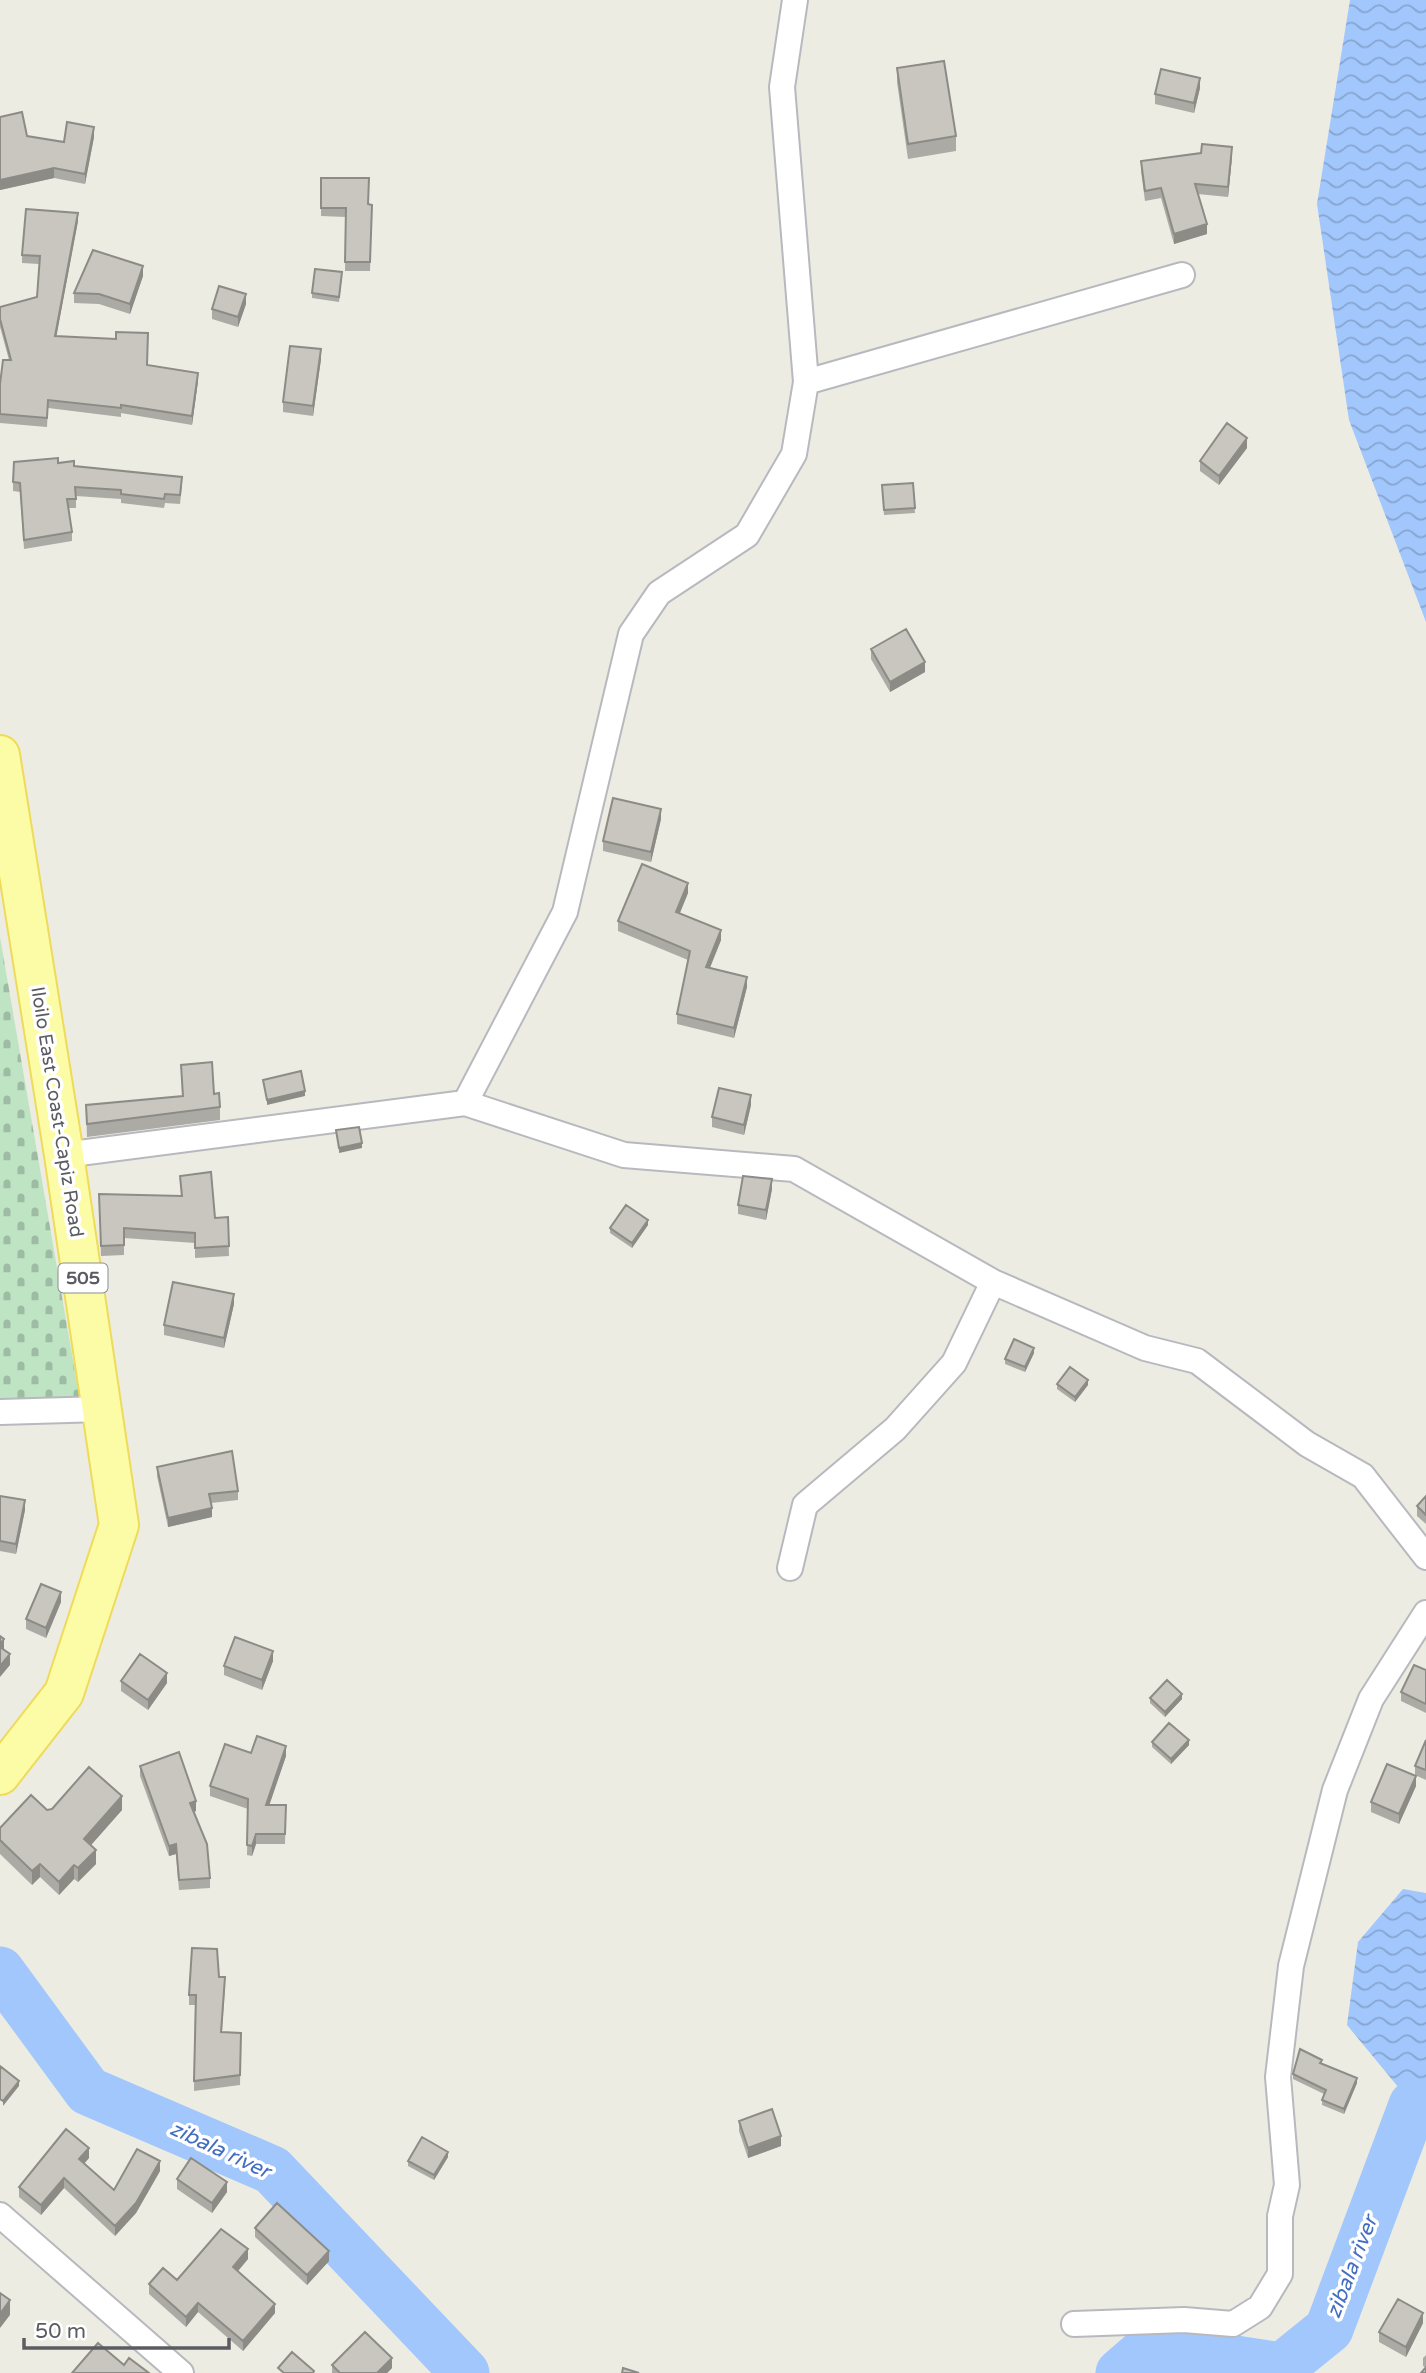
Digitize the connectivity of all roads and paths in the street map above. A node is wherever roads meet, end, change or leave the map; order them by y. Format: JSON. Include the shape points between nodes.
{"nodes":[{"id":1,"x":795,"y":0,"type":"edge"},
{"id":2,"x":1182,"y":275,"type":"dead end"},
{"id":3,"x":806,"y":382,"type":"junction"},
{"id":4,"x":0,"y":755,"type":"edge"},
{"id":5,"x":465,"y":1103,"type":"junction"},
{"id":6,"x":64,"y":1155,"type":"junction"},
{"id":7,"x":993,"y":1282,"type":"junction"},
{"id":8,"x":102,"y":1409,"type":"junction"},
{"id":9,"x":0,"y":1412,"type":"edge"},
{"id":10,"x":1426,"y":1557,"type":"edge"},
{"id":11,"x":790,"y":1568,"type":"dead end"},
{"id":12,"x":1426,"y":1614,"type":"edge"},
{"id":13,"x":0,"y":1775,"type":"edge"},
{"id":14,"x":0,"y":2216,"type":"edge"},
{"id":15,"x":1074,"y":2324,"type":"dead end"},
{"id":16,"x":181,"y":2373,"type":"edge"}],
"edges":[{"from":1,"to":3,"type":"street","via":[[782,87]]},
{"from":2,"to":3,"type":"street"},
{"from":3,"to":5,"type":"street","via":[[794,454],[747,535],[659,593],[631,634],[565,912]]},
{"from":4,"to":6,"type":"main road","name":"Iloilo East Coast-Capiz Road","number":"505"},
{"from":5,"to":6,"type":"street"},
{"from":5,"to":7,"type":"street","via":[[624,1156],[794,1169]]},
{"from":6,"to":8,"type":"main road","name":"Iloilo East Coast-Capiz Road","number":"505"},
{"from":7,"to":10,"type":"street","via":[[1145,1348],[1197,1361],[1307,1444],[1363,1476]]},
{"from":7,"to":11,"type":"street","via":[[954,1363],[895,1429],[805,1505]]},
{"from":8,"to":9,"type":"street"},
{"from":8,"to":13,"type":"main road","name":"Iloilo East Coast-Capiz Road","number":"505","via":[[119,1525],[64,1693]]},
{"from":12,"to":15,"type":"street","via":[[1371,1699],[1335,1790],[1291,1966],[1278,2077],[1287,2185],[1280,2216],[1280,2274],[1260,2307],[1233,2324],[1184,2320]]},
{"from":14,"to":16,"type":"street"}]}
